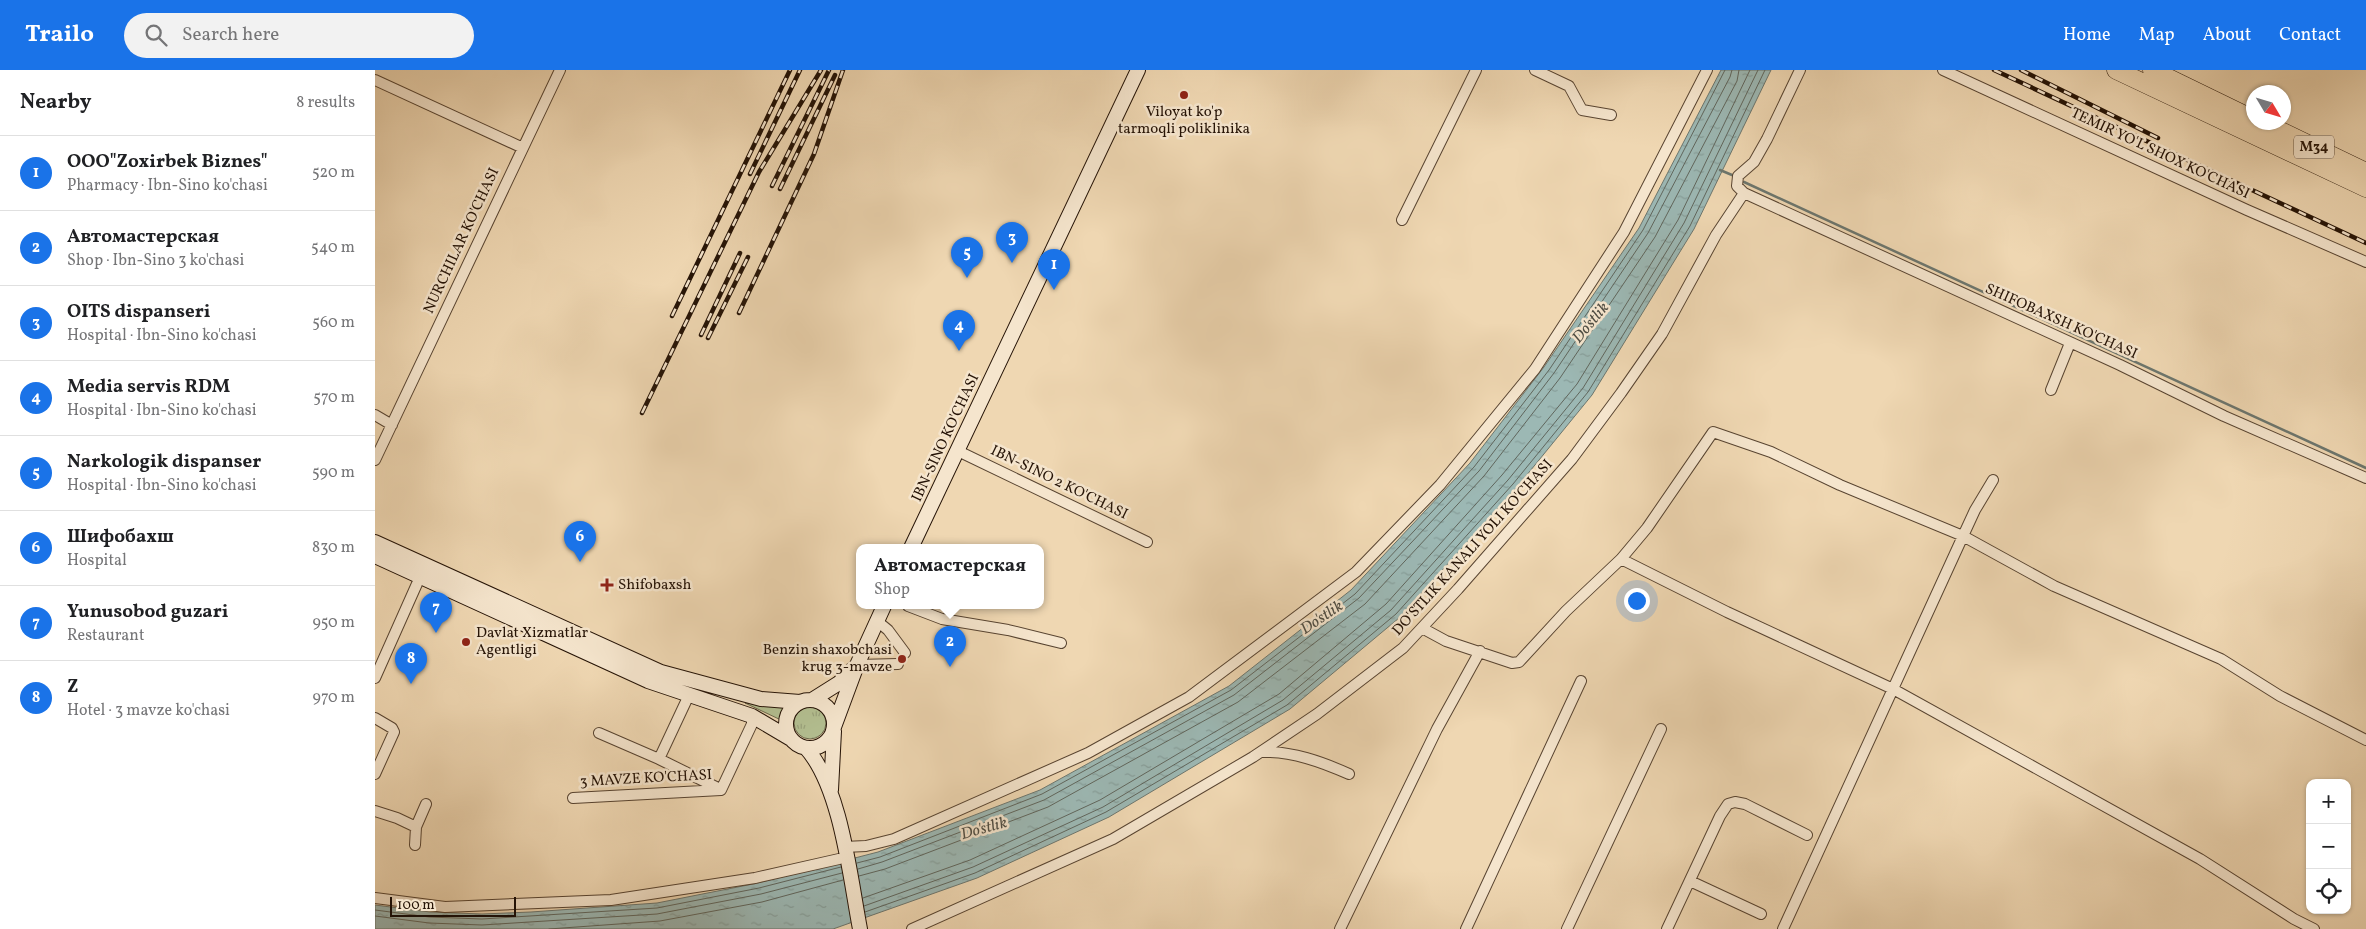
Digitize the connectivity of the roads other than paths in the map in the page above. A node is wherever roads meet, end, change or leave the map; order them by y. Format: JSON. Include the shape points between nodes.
{"nodes":[{"id":1,"x":560,"y":70,"type":"edge"},
{"id":2,"x":1137,"y":70,"type":"edge"},
{"id":3,"x":1476,"y":70,"type":"edge"},
{"id":4,"x":1535,"y":70,"type":"edge"},
{"id":5,"x":1707,"y":70,"type":"edge"},
{"id":6,"x":1800,"y":70,"type":"edge"},
{"id":7,"x":1943,"y":70,"type":"edge"},
{"id":8,"x":2116,"y":70,"type":"edge"},
{"id":9,"x":2152,"y":70,"type":"edge"},
{"id":10,"x":375,"y":80,"type":"edge"},
{"id":11,"x":1611,"y":115,"type":"dead end"},
{"id":12,"x":2246,"y":116,"type":"edge"},
{"id":13,"x":2279,"y":130,"type":"edge"},
{"id":14,"x":523,"y":148,"type":"junction"},
{"id":15,"x":2366,"y":172,"type":"edge"},
{"id":16,"x":2366,"y":188,"type":"edge"},
{"id":17,"x":1744,"y":193,"type":"junction"},
{"id":18,"x":1401,"y":220,"type":"dead end"},
{"id":19,"x":2366,"y":262,"type":"edge"},
{"id":20,"x":2070,"y":342,"type":"junction"},
{"id":21,"x":2051,"y":390,"type":"dead end"},
{"id":22,"x":375,"y":415,"type":"edge"},
{"id":23,"x":392,"y":425,"type":"junction"},
{"id":24,"x":958,"y":451,"type":"junction"},
{"id":25,"x":375,"y":460,"type":"edge"},
{"id":26,"x":2366,"y":478,"type":"edge"},
{"id":27,"x":1993,"y":480,"type":"dead end"},
{"id":28,"x":1963,"y":536,"type":"junction"},
{"id":29,"x":375,"y":542,"type":"edge"},
{"id":30,"x":1147,"y":542,"type":"dead end"},
{"id":31,"x":913,"y":544,"type":"edge"},
{"id":32,"x":375,"y":556,"type":"edge"},
{"id":33,"x":1621,"y":559,"type":"junction"},
{"id":34,"x":420,"y":577,"type":"junction"},
{"id":35,"x":883,"y":609,"type":"edge"},
{"id":36,"x":916,"y":609,"type":"edge"},
{"id":37,"x":877,"y":621,"type":"junction"},
{"id":38,"x":1422,"y":628,"type":"junction"},
{"id":39,"x":1061,"y":643,"type":"dead end"},
{"id":40,"x":1480,"y":651,"type":"junction"},
{"id":41,"x":905,"y":653,"type":"dead end"},
{"id":42,"x":857,"y":664,"type":"junction"},
{"id":43,"x":898,"y":664,"type":"dead end"},
{"id":44,"x":375,"y":678,"type":"edge"},
{"id":45,"x":1581,"y":681,"type":"dead end"},
{"id":46,"x":1893,"y":688,"type":"junction"},
{"id":47,"x":689,"y":695,"type":"junction"},
{"id":48,"x":806,"y":701,"type":"junction"},
{"id":49,"x":752,"y":716,"type":"junction"},
{"id":50,"x":375,"y":718,"type":"edge"},
{"id":51,"x":834,"y":729,"type":"junction"},
{"id":52,"x":1661,"y":729,"type":"dead end"},
{"id":53,"x":599,"y":733,"type":"dead end"},
{"id":54,"x":791,"y":739,"type":"junction"},
{"id":55,"x":2366,"y":740,"type":"edge"},
{"id":56,"x":806,"y":748,"type":"junction"},
{"id":57,"x":1261,"y":752,"type":"junction"},
{"id":58,"x":659,"y":759,"type":"junction"},
{"id":59,"x":375,"y":774,"type":"edge"},
{"id":60,"x":1349,"y":774,"type":"dead end"},
{"id":61,"x":721,"y":790,"type":"junction"},
{"id":62,"x":831,"y":790,"type":"junction"},
{"id":63,"x":573,"y":798,"type":"dead end"},
{"id":64,"x":425,"y":804,"type":"dead end"},
{"id":65,"x":375,"y":811,"type":"edge"},
{"id":66,"x":416,"y":827,"type":"junction"},
{"id":67,"x":1807,"y":834,"type":"dead end"},
{"id":68,"x":415,"y":845,"type":"dead end"},
{"id":69,"x":843,"y":852,"type":"junction"},
{"id":70,"x":1690,"y":881,"type":"junction"},
{"id":71,"x":375,"y":898,"type":"edge"},
{"id":72,"x":1761,"y":914,"type":"dead end"},
{"id":73,"x":860,"y":929,"type":"edge"},
{"id":74,"x":912,"y":929,"type":"edge"},
{"id":75,"x":1341,"y":929,"type":"edge"},
{"id":76,"x":1466,"y":929,"type":"edge"},
{"id":77,"x":1567,"y":929,"type":"edge"},
{"id":78,"x":1667,"y":929,"type":"edge"},
{"id":79,"x":1783,"y":929,"type":"edge"},
{"id":80,"x":2314,"y":929,"type":"edge"}],
"edges":[{"from":1,"to":14,"type":"street","name":"NURCHILAR KO'CHASI"},
{"from":2,"to":24,"type":"main road","name":"IBN-SINO KO'CHASI"},
{"from":3,"to":18,"type":"street"},
{"from":4,"to":11,"type":"street","via":[[1569,86],[1581,110]]},
{"from":5,"to":69,"type":"street","via":[[1623,232],[1535,369],[1440,485],[1356,572],[1189,697],[1088,753],[894,839]]},
{"from":6,"to":17,"type":"street","via":[[1754,162],[1738,176],[1737,186]]},
{"from":7,"to":19,"type":"street","name":"TEMIR YO'L SHOX KO'CHASI"},
{"from":8,"to":16,"type":"highway","number":"M34"},
{"from":9,"to":12,"type":"highway"},
{"from":10,"to":14,"type":"street"},
{"from":13,"to":15,"type":"highway","number":"M34"},
{"from":14,"to":23,"type":"street","name":"NURCHILAR KO'CHASI"},
{"from":17,"to":20,"type":"street","name":"SHIFOBAXSH KO'CHASI"},
{"from":17,"to":38,"type":"street","name":"DO'STLIK KANALI YOLI KO'CHASI","via":[[1716,234],[1662,334],[1610,408],[1572,459]]},
{"from":20,"to":21,"type":"street"},
{"from":20,"to":26,"type":"street","name":"SHIFOBAXSH KO'CHASI","via":[[2224,416]]},
{"from":22,"to":23,"type":"street"},
{"from":23,"to":25,"type":"street","name":"NURCHILAR KO'CHASI"},
{"from":24,"to":30,"type":"street","name":"IBN-SINO 2 KO'CHASI"},
{"from":24,"to":31,"type":"main road","name":"IBN-SINO KO'CHASI"},
{"from":27,"to":28,"type":"street"},
{"from":28,"to":33,"type":"street","via":[[1840,485],[1771,452],[1713,432],[1647,528]]},
{"from":28,"to":46,"type":"street"},
{"from":28,"to":55,"type":"street","via":[[2053,586],[2221,659],[2280,696]]},
{"from":29,"to":48,"type":"main road","via":[[661,672],[753,697]]},
{"from":32,"to":34,"type":"main road"},
{"from":33,"to":40,"type":"street","via":[[1519,662],[1512,663]]},
{"from":33,"to":46,"type":"street"},
{"from":34,"to":44,"type":"street"},
{"from":34,"to":47,"type":"main road","via":[[599,660]]},
{"from":35,"to":37,"type":"main road"},
{"from":36,"to":39,"type":"street","via":[[942,619]]},
{"from":37,"to":41,"type":"street"},
{"from":37,"to":42,"type":"main road"},
{"from":38,"to":40,"type":"street","via":[[1446,641]]},
{"from":38,"to":57,"type":"street","name":"DO'STLIK KANALI YOLI KO'CHASI","via":[[1403,648]]},
{"from":40,"to":75,"type":"street","via":[[1437,730]]},
{"from":42,"to":43,"type":"street"},
{"from":42,"to":48,"type":"main road","via":[[839,683]]},
{"from":42,"to":51,"type":"main road"},
{"from":45,"to":76,"type":"street"},
{"from":46,"to":79,"type":"street"},
{"from":46,"to":80,"type":"street","via":[[2200,859]]},
{"from":47,"to":49,"type":"main road"},
{"from":47,"to":58,"type":"street","name":"3 MAVZE KO'CHASI"},
{"from":48,"to":51,"type":"main road","via":[[819,702],[831,712]]},
{"from":48,"to":54,"type":"main road","via":[[788,714],[787,731]]},
{"from":49,"to":54,"type":"main road"},
{"from":49,"to":61,"type":"street","name":"3 MAVZE KO'CHASI","via":[[752,724]]},
{"from":50,"to":59,"type":"street","via":[[394,732]]},
{"from":51,"to":56,"type":"main road","via":[[823,745]]},
{"from":51,"to":62,"type":"main road"},
{"from":52,"to":77,"type":"street"},
{"from":53,"to":58,"type":"street","name":"3 MAVZE KO'CHASI"},
{"from":54,"to":56,"type":"main road"},
{"from":56,"to":62,"type":"main road"},
{"from":57,"to":60,"type":"street","via":[[1279,752],[1326,764]]},
{"from":57,"to":74,"type":"street","name":"DO'STLIK KANALI YOLI KO'CHASI","via":[[1113,839]]},
{"from":58,"to":61,"type":"street","name":"3 MAVZE KO'CHASI"},
{"from":61,"to":63,"type":"street","name":"3 MAVZE KO'CHASI"},
{"from":62,"to":69,"type":"main road"},
{"from":64,"to":66,"type":"street"},
{"from":65,"to":66,"type":"street"},
{"from":66,"to":68,"type":"street"},
{"from":67,"to":70,"type":"street","via":[[1745,804],[1728,804]]},
{"from":69,"to":71,"type":"street","via":[[755,878],[611,900],[445,907]]},
{"from":69,"to":73,"type":"main road"},
{"from":70,"to":72,"type":"street"},
{"from":70,"to":78,"type":"street"}]}
